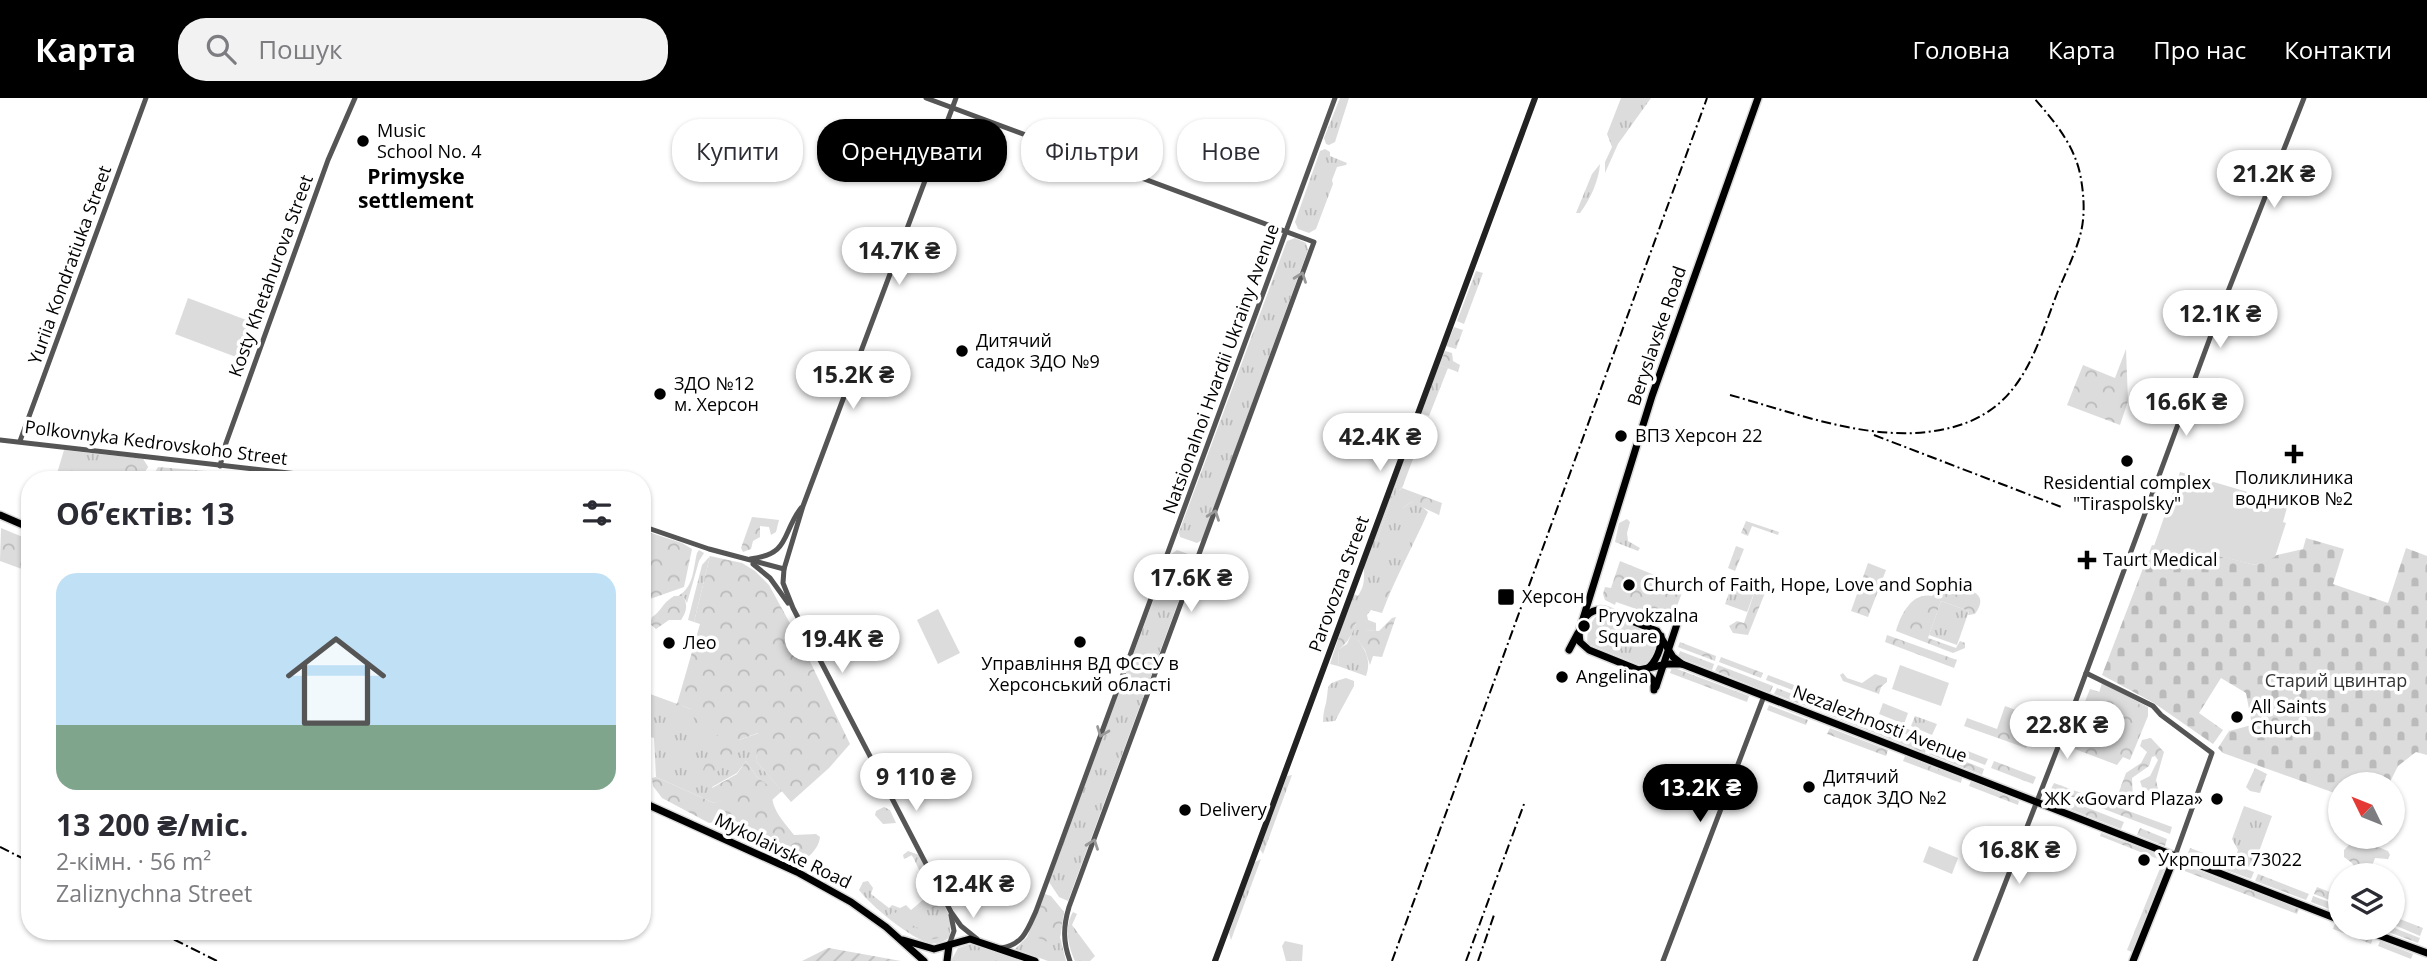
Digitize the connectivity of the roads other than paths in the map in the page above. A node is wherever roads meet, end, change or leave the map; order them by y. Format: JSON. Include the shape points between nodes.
{"nodes":[{"id":1,"x":146,"y":98,"type":"edge"},
{"id":2,"x":355,"y":98,"type":"edge"},
{"id":3,"x":926,"y":98,"type":"edge"},
{"id":4,"x":956,"y":98,"type":"edge"},
{"id":5,"x":1335,"y":98,"type":"edge"},
{"id":6,"x":1535,"y":98,"type":"edge"},
{"id":7,"x":1758,"y":98,"type":"edge"},
{"id":8,"x":2304,"y":98,"type":"edge"},
{"id":9,"x":952,"y":108,"type":"junction"},
{"id":10,"x":1287,"y":231,"type":"junction"},
{"id":11,"x":0,"y":440,"type":"edge"},
{"id":12,"x":20,"y":441,"type":"junction"},
{"id":13,"x":220,"y":466,"type":"junction"},
{"id":14,"x":266,"y":471,"type":"edge"},
{"id":15,"x":803,"y":506,"type":"junction"},
{"id":16,"x":0,"y":514,"type":"edge"},
{"id":17,"x":21,"y":524,"type":"edge"},
{"id":18,"x":651,"y":529,"type":"edge"},
{"id":19,"x":744,"y":559,"type":"junction"},
{"id":20,"x":784,"y":569,"type":"junction"},
{"id":21,"x":1593,"y":586,"type":"junction"},
{"id":22,"x":793,"y":608,"type":"junction"},
{"id":23,"x":1604,"y":610,"type":"junction"},
{"id":24,"x":1581,"y":625,"type":"junction"},
{"id":25,"x":1659,"y":632,"type":"junction"},
{"id":26,"x":1589,"y":650,"type":"junction"},
{"id":27,"x":1669,"y":650,"type":"junction"},
{"id":28,"x":1682,"y":664,"type":"junction"},
{"id":29,"x":1664,"y":665,"type":"junction"},
{"id":30,"x":1645,"y":669,"type":"junction"},
{"id":31,"x":2086,"y":673,"type":"junction"},
{"id":32,"x":1763,"y":696,"type":"junction"},
{"id":33,"x":2038,"y":802,"type":"junction"},
{"id":34,"x":651,"y":806,"type":"edge"},
{"id":35,"x":2175,"y":856,"type":"junction"},
{"id":36,"x":951,"y":912,"type":"junction"},
{"id":37,"x":2328,"y":915,"type":"edge"},
{"id":38,"x":903,"y":940,"type":"junction"},
{"id":39,"x":2392,"y":940,"type":"edge"},
{"id":40,"x":982,"y":942,"type":"junction"},
{"id":41,"x":949,"y":945,"type":"junction"},
{"id":42,"x":999,"y":948,"type":"junction"},
{"id":43,"x":2427,"y":953,"type":"edge"},
{"id":44,"x":924,"y":961,"type":"edge"},
{"id":45,"x":947,"y":961,"type":"edge"},
{"id":46,"x":1035,"y":961,"type":"edge"},
{"id":47,"x":1070,"y":961,"type":"edge"},
{"id":48,"x":1215,"y":961,"type":"edge"},
{"id":49,"x":1662,"y":961,"type":"edge"},
{"id":50,"x":1975,"y":961,"type":"edge"},
{"id":51,"x":2133,"y":961,"type":"edge"}],
"edges":[{"from":1,"to":12,"type":"street","name":"Yuriia Kondratiuka Street"},
{"from":2,"to":13,"type":"street","name":"Kosty Khetahurova Street","via":[[328,160]]},
{"from":3,"to":9,"type":"street"},
{"from":4,"to":9,"type":"street"},
{"from":5,"to":10,"type":"street","name":"Natsionalnoi Hvardii Ukrainy Avenue"},
{"from":6,"to":48,"type":"main road","name":"Parovozna Street"},
{"from":7,"to":21,"type":"main road","name":"Beryslavske Road","via":[[1651,396]]},
{"from":8,"to":31,"type":"street"},
{"from":9,"to":10,"type":"street"},
{"from":9,"to":15,"type":"street"},
{"from":10,"to":42,"type":"street","name":"Natsionalnoi Hvardii Ukrainy Avenue","one_way":true,"via":[[1036,911],[1023,939]]},
{"from":47,"to":10,"type":"street","one_way":true,"via":[[1064,940],[1069,907],[1314,242]]},
{"from":11,"to":12,"type":"street","name":"Polkovnyka Kedrovskoho Street"},
{"from":12,"to":13,"type":"street","name":"Polkovnyka Kedrovskoho Street"},
{"from":13,"to":14,"type":"street","name":"Polkovnyka Kedrovskoho Street"},
{"from":15,"to":19,"type":"street","via":[[781,546],[766,555]]},
{"from":15,"to":20,"type":"street"},
{"from":16,"to":17,"type":"main road"},
{"from":18,"to":19,"type":"street"},
{"from":19,"to":20,"type":"street"},
{"from":19,"to":22,"type":"street","via":[[770,578]]},
{"from":20,"to":22,"type":"street","via":[[783,583]]},
{"from":21,"to":23,"type":"main road","via":[[1594,598]]},
{"from":21,"to":24,"type":"main road","name":"Beryslavske Road"},
{"from":22,"to":36,"type":"street"},
{"from":23,"to":24,"type":"main road","via":[[1592,611]]},
{"from":23,"to":25,"type":"main road"},
{"from":24,"to":26,"type":"main road","via":[[1580,642]]},
{"from":24,"to":26,"type":"main road","via":[[1569,650]]},
{"from":25,"to":27,"type":"main road","name":"Nezalezhnosti Avenue"},
{"from":25,"to":27,"type":"main road","via":[[1677,624]]},
{"from":25,"to":30,"type":"main road","via":[[1661,645],[1654,662]]},
{"from":26,"to":30,"type":"main road"},
{"from":27,"to":28,"type":"main road","name":"Nezalezhnosti Avenue"},
{"from":27,"to":29,"type":"main road"},
{"from":28,"to":29,"type":"main road","name":"Nezalezhnosti Avenue"},
{"from":28,"to":32,"type":"main road","name":"Nezalezhnosti Avenue"},
{"from":29,"to":30,"type":"main road","name":"Nezalezhnosti Avenue"},
{"from":29,"to":30,"type":"main road","via":[[1654,691]]},
{"from":31,"to":33,"type":"street"},
{"from":31,"to":35,"type":"street","via":[[2149,703],[2211,753]]},
{"from":32,"to":33,"type":"main road","name":"Nezalezhnosti Avenue"},
{"from":32,"to":49,"type":"street"},
{"from":33,"to":35,"type":"main road","name":"Nezalezhnosti Avenue"},
{"from":33,"to":50,"type":"street"},
{"from":34,"to":38,"type":"main road","name":"Mykolaivske Road","via":[[797,872],[851,902]]},
{"from":35,"to":37,"type":"main road","name":"Nezalezhnosti Avenue"},
{"from":35,"to":51,"type":"main road"},
{"from":36,"to":40,"type":"street","via":[[967,933]]},
{"from":36,"to":41,"type":"street","via":[[954,931]]},
{"from":38,"to":41,"type":"main road","name":"Mykolaivske Road","via":[[928,949]]},
{"from":38,"to":44,"type":"main road","name":"Mykolaivske Road"},
{"from":39,"to":43,"type":"main road"},
{"from":40,"to":41,"type":"main road","name":"Mykolaivske Road","via":[[964,940]]},
{"from":40,"to":42,"type":"main road"},
{"from":41,"to":45,"type":"main road"},
{"from":42,"to":46,"type":"main road"}]}
